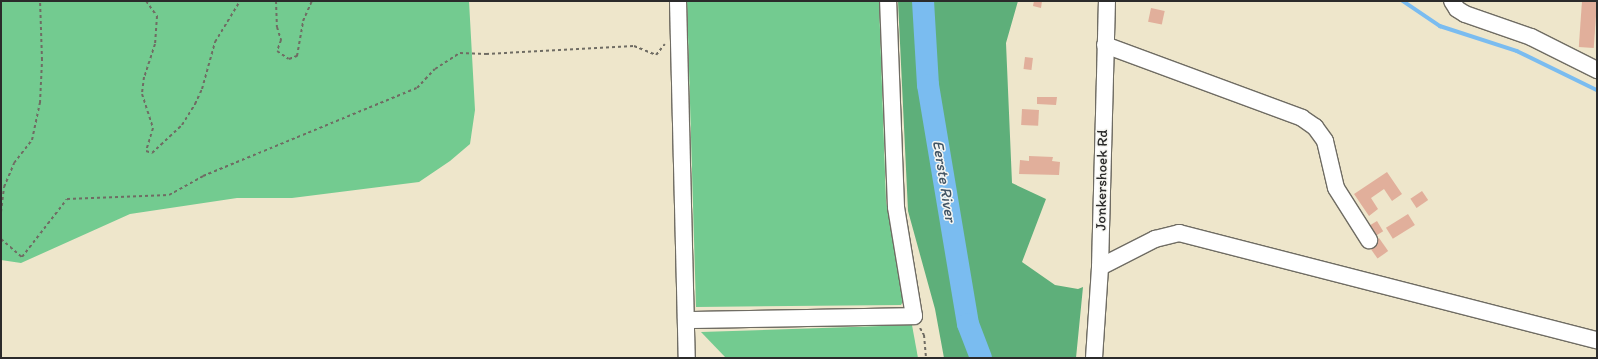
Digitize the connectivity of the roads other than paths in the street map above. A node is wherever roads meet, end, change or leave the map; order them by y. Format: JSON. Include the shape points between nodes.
{"nodes":[{"id":1,"x":678,"y":1,"type":"edge"},
{"id":2,"x":888,"y":1,"type":"edge"},
{"id":3,"x":1107,"y":1,"type":"edge"},
{"id":4,"x":1452,"y":1,"type":"edge"},
{"id":5,"x":1105,"y":45,"type":"junction"},
{"id":6,"x":1597,"y":70,"type":"edge"},
{"id":7,"x":1369,"y":240,"type":"dead end"},
{"id":8,"x":1100,"y":267,"type":"junction"},
{"id":9,"x":686,"y":320,"type":"junction"},
{"id":10,"x":1597,"y":340,"type":"edge"},
{"id":11,"x":687,"y":358,"type":"edge"},
{"id":12,"x":1094,"y":358,"type":"edge"}],
"edges":[{"from":1,"to":9,"type":"street"},
{"from":2,"to":9,"type":"street","via":[[895,200],[914,316]]},
{"from":3,"to":5,"type":"street","name":"Jonkershoek Rd"},
{"from":4,"to":6,"type":"street","via":[[1457,9],[1465,14],[1531,37]]},
{"from":5,"to":7,"type":"street","via":[[1302,118],[1315,127],[1325,141],[1336,188]]},
{"from":5,"to":8,"type":"street","name":"Jonkershoek Rd"},
{"from":8,"to":10,"type":"street","via":[[1155,239],[1179,233]]},
{"from":8,"to":12,"type":"street","name":"Jonkershoek Rd"},
{"from":9,"to":11,"type":"street"}]}
